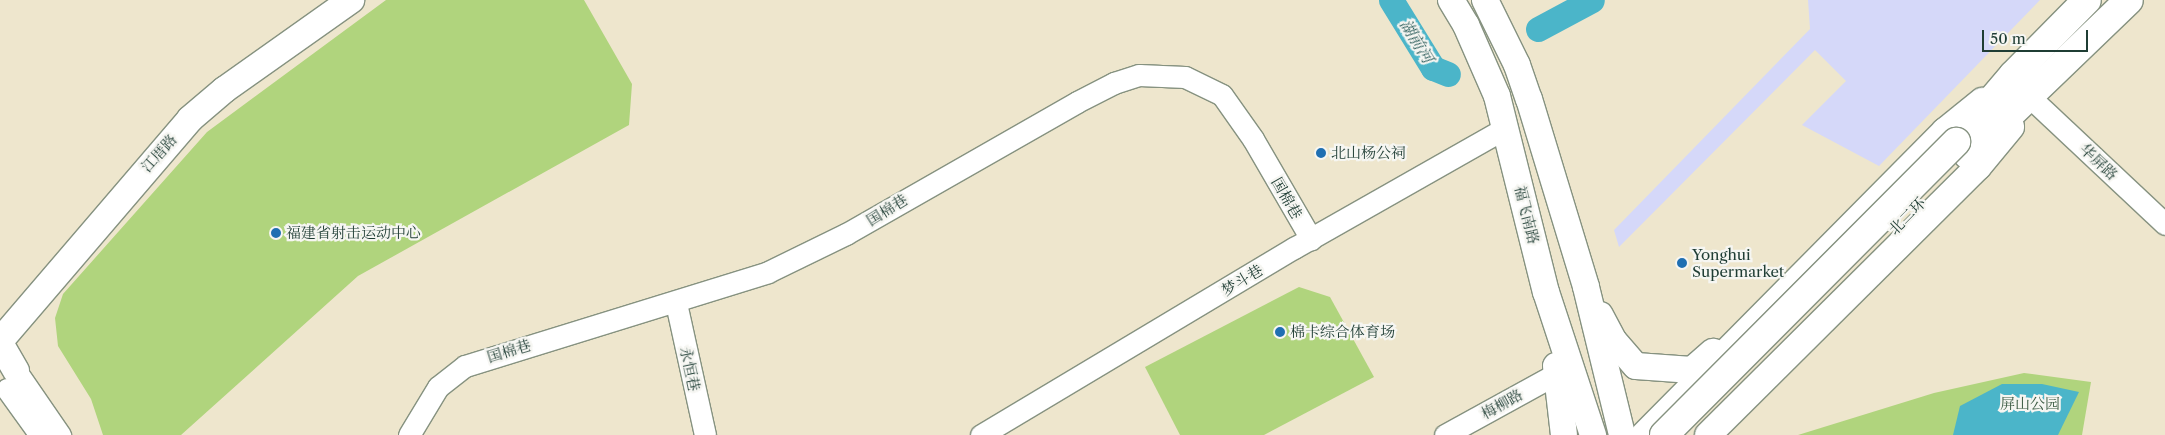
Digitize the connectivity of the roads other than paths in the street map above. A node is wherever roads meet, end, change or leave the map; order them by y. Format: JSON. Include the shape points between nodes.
{"nodes":[{"id":1,"x":321,"y":0,"type":"edge"},
{"id":2,"x":351,"y":0,"type":"edge"},
{"id":3,"x":1451,"y":0,"type":"edge"},
{"id":4,"x":1485,"y":0,"type":"edge"},
{"id":5,"x":2088,"y":0,"type":"edge"},
{"id":6,"x":2129,"y":0,"type":"edge"},
{"id":7,"x":2013,"y":75,"type":"junction"},
{"id":8,"x":2053,"y":76,"type":"junction"},
{"id":9,"x":2034,"y":100,"type":"junction"},
{"id":10,"x":1505,"y":128,"type":"junction"},
{"id":11,"x":1962,"y":149,"type":"junction"},
{"id":12,"x":2165,"y":224,"type":"edge"},
{"id":13,"x":1311,"y":239,"type":"junction"},
{"id":14,"x":1796,"y":283,"type":"junction"},
{"id":15,"x":1586,"y":287,"type":"junction"},
{"id":16,"x":676,"y":303,"type":"junction"},
{"id":17,"x":0,"y":310,"type":"edge"},
{"id":18,"x":0,"y":342,"type":"edge"},
{"id":19,"x":1737,"y":342,"type":"junction"},
{"id":20,"x":1558,"y":373,"type":"junction"},
{"id":21,"x":1770,"y":375,"type":"junction"},
{"id":22,"x":8,"y":380,"type":"edge"},
{"id":23,"x":1712,"y":433,"type":"edge"},
{"id":24,"x":40,"y":435,"type":"edge"},
{"id":25,"x":60,"y":435,"type":"edge"},
{"id":26,"x":409,"y":435,"type":"edge"},
{"id":27,"x":704,"y":435,"type":"edge"},
{"id":28,"x":981,"y":435,"type":"edge"},
{"id":29,"x":1445,"y":435,"type":"edge"},
{"id":30,"x":1564,"y":435,"type":"edge"},
{"id":31,"x":1593,"y":435,"type":"edge"},
{"id":32,"x":1622,"y":435,"type":"edge"},
{"id":33,"x":1644,"y":435,"type":"edge"},
{"id":34,"x":1664,"y":435,"type":"edge"},
{"id":35,"x":1688,"y":435,"type":"edge"}],
"edges":[{"from":1,"to":17,"type":"main road","name":"江厝路","via":[[250,50],[168,120]]},
{"from":2,"to":18,"type":"main road","name":"江厝路","via":[[229,86],[190,119]]},
{"from":3,"to":10,"type":"main road","name":"福飞南路","via":[[1466,25],[1497,96]]},
{"from":4,"to":15,"type":"main road","via":[[1517,65],[1529,99]]},
{"from":5,"to":7,"type":"highway","name":"北二环"},
{"from":6,"to":8,"type":"highway","name":"北二环"},
{"from":7,"to":11,"type":"highway","name":"北二环"},
{"from":7,"to":14,"type":"main road","via":[[1944,131]]},
{"from":8,"to":9,"type":"main road"},
{"from":8,"to":11,"type":"highway","name":"北二环"},
{"from":9,"to":12,"type":"street","name":"华屏路"},
{"from":9,"to":21,"type":"main road","via":[[1978,167]]},
{"from":10,"to":13,"type":"street","name":"梦斗巷"},
{"from":10,"to":20,"type":"main road","via":[[1528,268]]},
{"from":10,"to":31,"type":"main road","name":"福飞南路","via":[[1546,292]]},
{"from":11,"to":34,"type":"highway","name":"北二环","bridge":true},
{"from":11,"to":35,"type":"highway","name":"北二环"},
{"from":13,"to":16,"type":"street","name":"国棉巷","via":[[1253,139],[1222,95],[1185,77],[1139,75],[1114,83],[1077,102],[846,234],[768,272]]},
{"from":13,"to":28,"type":"street","name":"梦斗巷"},
{"from":14,"to":15,"type":"main road","via":[[1692,370],[1636,366],[1614,341]]},
{"from":14,"to":19,"type":"main road"},
{"from":15,"to":32,"type":"main road"},
{"from":16,"to":26,"type":"street","name":"国棉巷","via":[[496,354],[465,366],[438,387]]},
{"from":16,"to":27,"type":"street","name":"永恒巷"},
{"from":18,"to":22,"type":"main road"},
{"from":19,"to":21,"type":"main road"},
{"from":19,"to":33,"type":"main road"},
{"from":20,"to":29,"type":"street","name":"梅柳路"},
{"from":20,"to":30,"type":"main road"},
{"from":21,"to":23,"type":"main road"},
{"from":22,"to":24,"type":"street"},
{"from":22,"to":25,"type":"street"}]}
